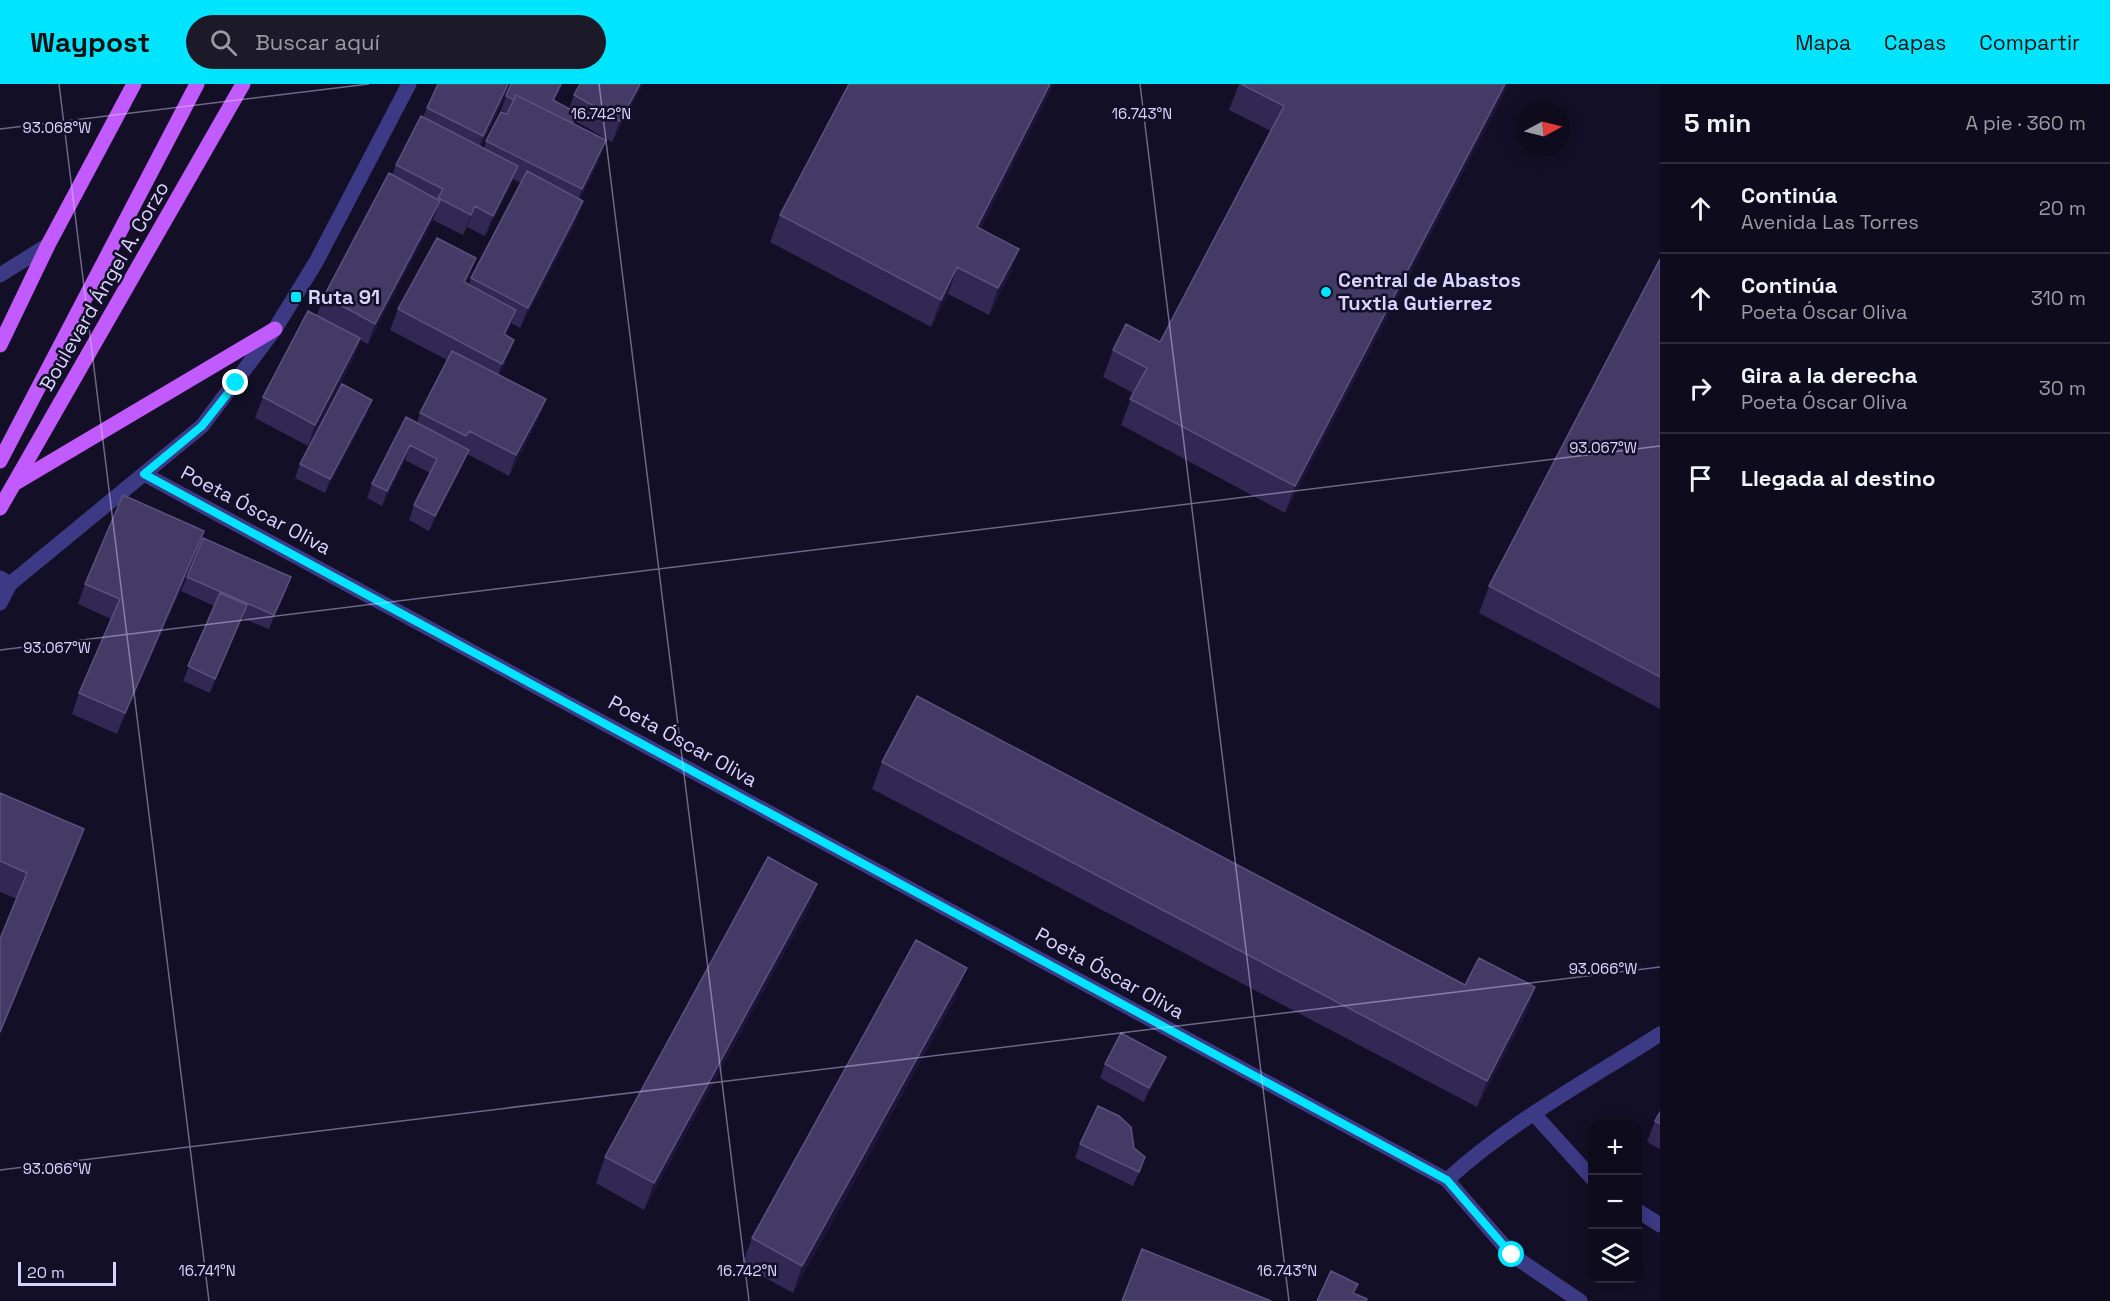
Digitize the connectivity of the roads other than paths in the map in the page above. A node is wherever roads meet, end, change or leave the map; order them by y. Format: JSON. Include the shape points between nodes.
{"nodes":[{"id":1,"x":134,"y":84,"type":"edge"},
{"id":2,"x":197,"y":84,"type":"edge"},
{"id":3,"x":243,"y":84,"type":"edge"},
{"id":4,"x":409,"y":84,"type":"edge"},
{"id":5,"x":48,"y":245,"type":"junction"},
{"id":6,"x":0,"y":275,"type":"edge"},
{"id":7,"x":275,"y":329,"type":"junction"},
{"id":8,"x":0,"y":345,"type":"edge"},
{"id":9,"x":0,"y":461,"type":"edge"},
{"id":10,"x":144,"y":474,"type":"junction"},
{"id":11,"x":14,"y":484,"type":"junction"},
{"id":12,"x":0,"y":508,"type":"edge"},
{"id":13,"x":5,"y":581,"type":"edge"},
{"id":14,"x":0,"y":603,"type":"edge"},
{"id":15,"x":1660,"y":1034,"type":"edge"},
{"id":16,"x":1534,"y":1114,"type":"junction"},
{"id":17,"x":1590,"y":1175,"type":"edge"},
{"id":18,"x":1447,"y":1180,"type":"junction"},
{"id":19,"x":1642,"y":1213,"type":"edge"},
{"id":20,"x":1660,"y":1224,"type":"edge"},
{"id":21,"x":1580,"y":1301,"type":"edge"}],
"edges":[{"from":1,"to":5,"type":"main road"},
{"from":2,"to":9,"type":"main road"},
{"from":3,"to":11,"type":"main road","name":"Boulevard Ángel A. Corzo"},
{"from":4,"to":7,"type":"street","name":"Poeta Óscar Oliva","via":[[316,262]]},
{"from":5,"to":6,"type":"street"},
{"from":5,"to":8,"type":"main road"},
{"from":7,"to":10,"type":"street","name":"Poeta Óscar Oliva","via":[[202,426]]},
{"from":7,"to":11,"type":"main road"},
{"from":10,"to":13,"type":"street"},
{"from":10,"to":18,"type":"street","name":"Poeta Óscar Oliva"},
{"from":11,"to":12,"type":"main road","name":"Boulevard Ángel A. Corzo"},
{"from":13,"to":14,"type":"street"},
{"from":15,"to":16,"type":"street"},
{"from":16,"to":17,"type":"street"},
{"from":16,"to":18,"type":"street","via":[[1471,1158]]},
{"from":18,"to":21,"type":"street","via":[[1512,1255]]},
{"from":19,"to":20,"type":"street"}]}
